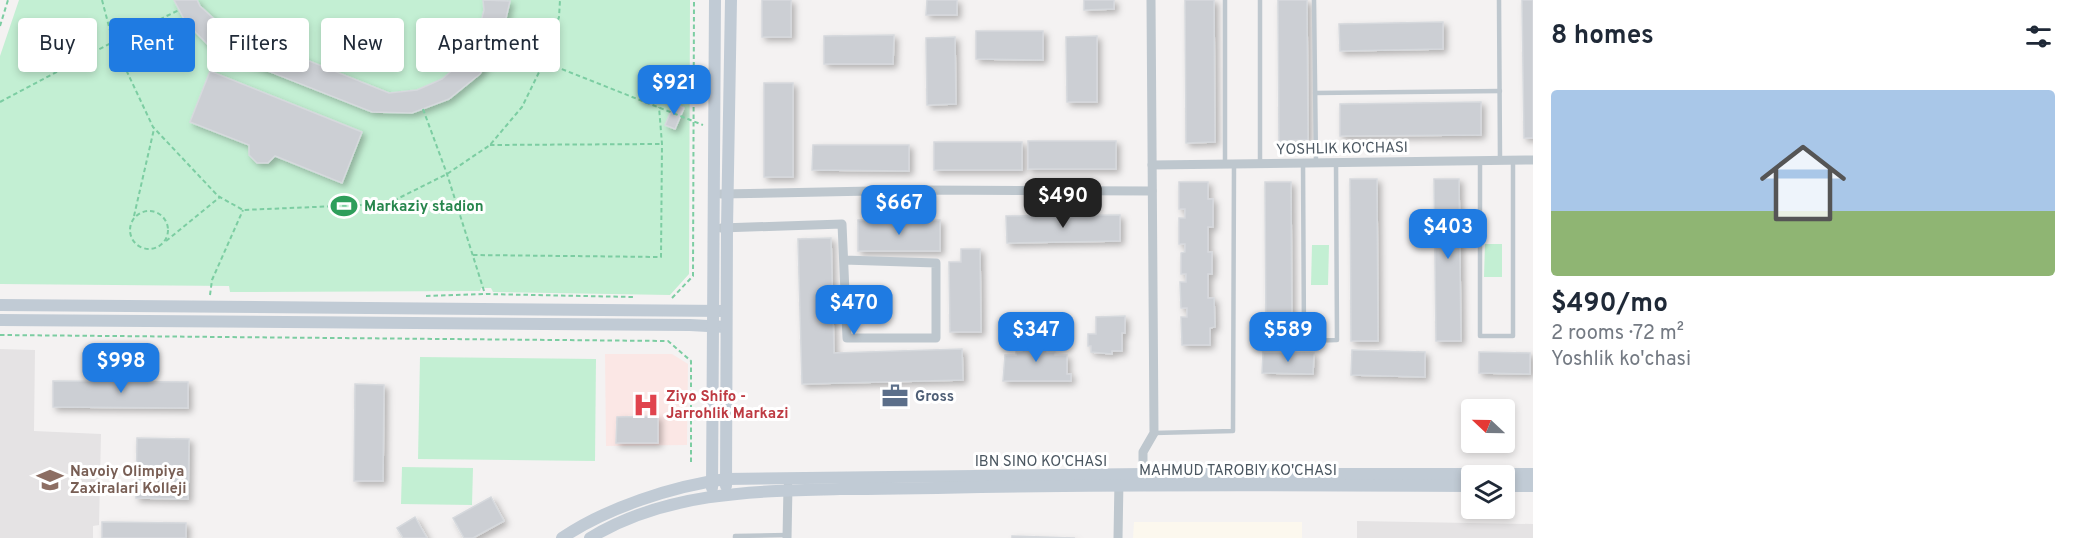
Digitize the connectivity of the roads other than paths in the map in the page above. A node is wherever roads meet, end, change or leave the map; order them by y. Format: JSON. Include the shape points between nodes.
{"nodes":[{"id":1,"x":715,"y":0,"type":"edge"},
{"id":2,"x":731,"y":0,"type":"edge"},
{"id":3,"x":1151,"y":0,"type":"edge"},
{"id":4,"x":1225,"y":0,"type":"edge"},
{"id":5,"x":1260,"y":0,"type":"edge"},
{"id":6,"x":1314,"y":0,"type":"edge"},
{"id":7,"x":1499,"y":0,"type":"edge"},
{"id":8,"x":1500,"y":91,"type":"junction"},
{"id":9,"x":1315,"y":93,"type":"junction"},
{"id":10,"x":1500,"y":160,"type":"junction"},
{"id":11,"x":1513,"y":160,"type":"junction"},
{"id":12,"x":1533,"y":160,"type":"edge"},
{"id":13,"x":1480,"y":161,"type":"junction"},
{"id":14,"x":1303,"y":163,"type":"junction"},
{"id":15,"x":1316,"y":163,"type":"junction"},
{"id":16,"x":1336,"y":163,"type":"junction"},
{"id":17,"x":1230,"y":164,"type":"junction"},
{"id":18,"x":1260,"y":164,"type":"junction"},
{"id":19,"x":1152,"y":165,"type":"junction"},
{"id":20,"x":1152,"y":191,"type":"junction"},
{"id":21,"x":727,"y":194,"type":"junction"},
{"id":22,"x":713,"y":195,"type":"junction"},
{"id":23,"x":712,"y":228,"type":"junction"},
{"id":24,"x":727,"y":228,"type":"junction"},
{"id":25,"x":844,"y":260,"type":"junction"},
{"id":26,"x":210,"y":301,"type":"junction"},
{"id":27,"x":0,"y":305,"type":"edge"},
{"id":28,"x":488,"y":310,"type":"junction"},
{"id":29,"x":712,"y":311,"type":"junction"},
{"id":30,"x":726,"y":311,"type":"junction"},
{"id":31,"x":0,"y":320,"type":"edge"},
{"id":32,"x":209,"y":322,"type":"junction"},
{"id":33,"x":488,"y":324,"type":"junction"},
{"id":34,"x":712,"y":326,"type":"junction"},
{"id":35,"x":726,"y":327,"type":"junction"},
{"id":36,"x":1154,"y":433,"type":"junction"},
{"id":37,"x":1533,"y":474,"type":"edge"},
{"id":38,"x":726,"y":479,"type":"junction"},
{"id":39,"x":1143,"y":479,"type":"junction"},
{"id":40,"x":1119,"y":480,"type":"junction"},
{"id":41,"x":712,"y":481,"type":"junction"},
{"id":42,"x":788,"y":484,"type":"junction"},
{"id":43,"x":1461,"y":486,"type":"edge"},
{"id":44,"x":1515,"y":486,"type":"edge"},
{"id":45,"x":1533,"y":486,"type":"edge"},
{"id":46,"x":726,"y":494,"type":"junction"},
{"id":47,"x":712,"y":496,"type":"junction"},
{"id":48,"x":735,"y":537,"type":"edge"},
{"id":49,"x":787,"y":537,"type":"edge"},
{"id":50,"x":562,"y":538,"type":"edge"},
{"id":51,"x":590,"y":538,"type":"edge"},
{"id":52,"x":1119,"y":538,"type":"edge"}],
"edges":[{"from":1,"to":22,"type":"street"},
{"from":2,"to":21,"type":"street"},
{"from":3,"to":19,"type":"street"},
{"from":4,"to":17,"type":"lane"},
{"from":5,"to":18,"type":"lane"},
{"from":6,"to":9,"type":"lane"},
{"from":7,"to":8,"type":"lane"},
{"from":8,"to":9,"type":"lane"},
{"from":8,"to":10,"type":"lane"},
{"from":9,"to":15,"type":"lane"},
{"from":10,"to":11,"type":"street","name":"YOSHLIK KO'CHASI"},
{"from":10,"to":13,"type":"street","name":"YOSHLIK KO'CHASI"},
{"from":11,"to":12,"type":"street","name":"YOSHLIK KO'CHASI"},
{"from":11,"to":13,"type":"lane","via":[[1513,336],[1480,336]]},
{"from":13,"to":16,"type":"street","name":"YOSHLIK KO'CHASI"},
{"from":14,"to":15,"type":"street","name":"YOSHLIK KO'CHASI"},
{"from":14,"to":16,"type":"lane","via":[[1304,341],[1337,340]]},
{"from":14,"to":18,"type":"street","name":"YOSHLIK KO'CHASI"},
{"from":15,"to":16,"type":"street","name":"YOSHLIK KO'CHASI"},
{"from":17,"to":18,"type":"street","name":"YOSHLIK KO'CHASI"},
{"from":17,"to":19,"type":"street","name":"YOSHLIK KO'CHASI"},
{"from":17,"to":36,"type":"lane","via":[[1233,431]]},
{"from":19,"to":20,"type":"street"},
{"from":20,"to":21,"type":"street"},
{"from":20,"to":36,"type":"street"},
{"from":21,"to":22,"type":"street"},
{"from":21,"to":24,"type":"street"},
{"from":22,"to":23,"type":"street"},
{"from":23,"to":24,"type":"street"},
{"from":23,"to":29,"type":"street"},
{"from":24,"to":25,"type":"street","via":[[842,224]]},
{"from":24,"to":30,"type":"street"},
{"from":25,"to":25,"type":"street","via":[[847,338],[936,338],[936,263]]},
{"from":26,"to":27,"type":"street"},
{"from":26,"to":28,"type":"street"},
{"from":26,"to":32,"type":"street"},
{"from":28,"to":29,"type":"street"},
{"from":28,"to":33,"type":"street"},
{"from":29,"to":30,"type":"street"},
{"from":29,"to":34,"type":"street"},
{"from":30,"to":35,"type":"street"},
{"from":31,"to":32,"type":"street"},
{"from":32,"to":33,"type":"street"},
{"from":33,"to":34,"type":"street"},
{"from":34,"to":35,"type":"street"},
{"from":34,"to":41,"type":"street"},
{"from":35,"to":38,"type":"street"},
{"from":36,"to":39,"type":"street","via":[[1143,452]]},
{"from":37,"to":39,"type":"street"},
{"from":38,"to":41,"type":"street"},
{"from":38,"to":42,"type":"street"},
{"from":38,"to":46,"type":"street"},
{"from":39,"to":40,"type":"street","name":"MAHMUD TAROBIY KO'CHASI"},
{"from":39,"to":43,"type":"street","name":"MAHMUD TAROBIY KO'CHASI"},
{"from":40,"to":42,"type":"street","name":"MAHMUD TAROBIY KO'CHASI"},
{"from":40,"to":52,"type":"street"},
{"from":41,"to":47,"type":"street"},
{"from":41,"to":50,"type":"street","via":[[619,507]]},
{"from":42,"to":46,"type":"street","name":"MAHMUD TAROBIY KO'CHASI"},
{"from":42,"to":49,"type":"street"},
{"from":44,"to":45,"type":"street"},
{"from":46,"to":47,"type":"street","name":"MAHMUD TAROBIY KO'CHASI"},
{"from":47,"to":51,"type":"street","name":"MAHMUD TAROBIY KO'CHASI","via":[[666,506],[608,527]]},
{"from":48,"to":49,"type":"lane"}]}
